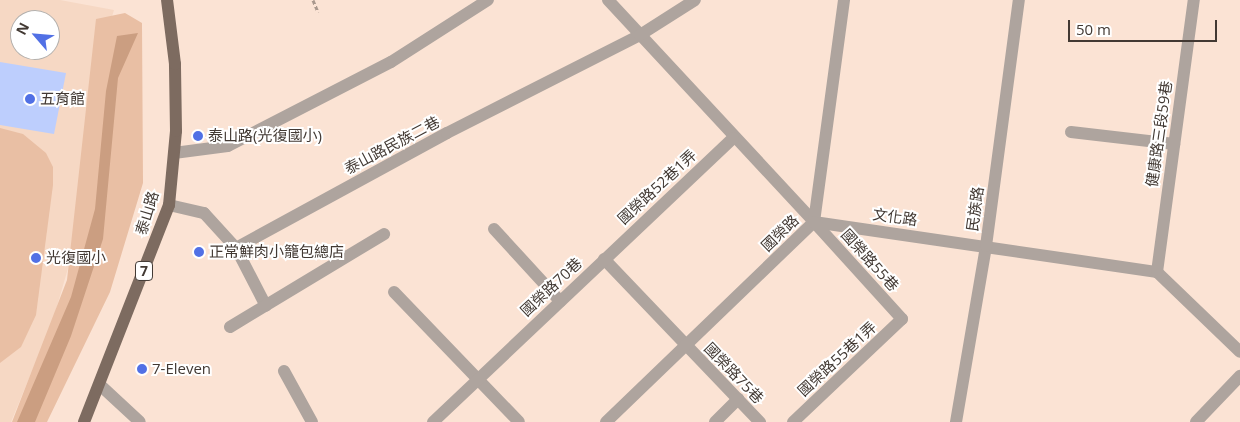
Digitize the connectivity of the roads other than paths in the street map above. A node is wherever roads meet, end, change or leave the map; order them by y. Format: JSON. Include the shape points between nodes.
{"nodes":[{"id":1,"x":166,"y":0,"type":"edge"},
{"id":2,"x":488,"y":0,"type":"edge"},
{"id":3,"x":608,"y":0,"type":"edge"},
{"id":4,"x":695,"y":0,"type":"edge"},
{"id":5,"x":844,"y":0,"type":"edge"},
{"id":6,"x":1019,"y":0,"type":"edge"},
{"id":7,"x":1194,"y":0,"type":"edge"},
{"id":8,"x":640,"y":34,"type":"junction"},
{"id":9,"x":1071,"y":132,"type":"dead end"},
{"id":10,"x":733,"y":138,"type":"junction"},
{"id":11,"x":1174,"y":144,"type":"junction"},
{"id":12,"x":174,"y":153,"type":"junction"},
{"id":13,"x":169,"y":205,"type":"junction"},
{"id":14,"x":814,"y":222,"type":"junction"},
{"id":15,"x":494,"y":229,"type":"dead end"},
{"id":16,"x":384,"y":234,"type":"dead end"},
{"id":17,"x":986,"y":246,"type":"junction"},
{"id":18,"x":236,"y":248,"type":"junction"},
{"id":19,"x":604,"y":260,"type":"junction"},
{"id":20,"x":1157,"y":272,"type":"junction"},
{"id":21,"x":394,"y":292,"type":"dead end"},
{"id":22,"x":560,"y":301,"type":"junction"},
{"id":23,"x":266,"y":306,"type":"junction"},
{"id":24,"x":902,"y":319,"type":"joint"},
{"id":25,"x":230,"y":328,"type":"dead end"},
{"id":26,"x":686,"y":346,"type":"junction"},
{"id":27,"x":1240,"y":352,"type":"edge"},
{"id":28,"x":284,"y":371,"type":"dead end"},
{"id":29,"x":1240,"y":376,"type":"edge"},
{"id":30,"x":478,"y":378,"type":"junction"},
{"id":31,"x":100,"y":385,"type":"junction"},
{"id":32,"x":738,"y":399,"type":"junction"},
{"id":33,"x":84,"y":422,"type":"edge"},
{"id":34,"x":140,"y":422,"type":"edge"},
{"id":35,"x":312,"y":422,"type":"edge"},
{"id":36,"x":433,"y":422,"type":"edge"},
{"id":37,"x":519,"y":422,"type":"edge"},
{"id":38,"x":606,"y":422,"type":"edge"},
{"id":39,"x":715,"y":422,"type":"edge"},
{"id":40,"x":760,"y":422,"type":"edge"},
{"id":41,"x":793,"y":422,"type":"edge"},
{"id":42,"x":956,"y":422,"type":"edge"},
{"id":43,"x":1196,"y":422,"type":"edge"}],
"edges":[{"from":1,"to":12,"type":"main road","name":"泰山路","number":"7","via":[[174,64]]},
{"from":2,"to":12,"type":"street","via":[[391,62],[228,146]]},
{"from":3,"to":8,"type":"street"},
{"from":4,"to":8,"type":"street","name":"泰山路民族二巷"},
{"from":5,"to":14,"type":"street","name":"國榮路"},
{"from":6,"to":17,"type":"street","name":"民族路"},
{"from":7,"to":11,"type":"street","name":"健康路三段59巷"},
{"from":8,"to":10,"type":"street"},
{"from":8,"to":18,"type":"street","name":"泰山路民族二巷","via":[[447,133]]},
{"from":9,"to":11,"type":"street"},
{"from":10,"to":14,"type":"street"},
{"from":10,"to":19,"type":"street","name":"國榮路52巷1弄"},
{"from":11,"to":20,"type":"street","name":"健康路三段59巷"},
{"from":12,"to":13,"type":"main road","name":"泰山路","number":"7"},
{"from":13,"to":18,"type":"street","via":[[204,213]]},
{"from":13,"to":31,"type":"main road","name":"泰山路","number":"7"},
{"from":14,"to":17,"type":"street","name":"文化路"},
{"from":14,"to":24,"type":"street","name":"國榮路55巷"},
{"from":14,"to":26,"type":"street","name":"國榮路"},
{"from":15,"to":22,"type":"street"},
{"from":16,"to":23,"type":"street"},
{"from":17,"to":20,"type":"street","name":"文化路"},
{"from":17,"to":42,"type":"street","name":"民族路"},
{"from":18,"to":23,"type":"street"},
{"from":19,"to":22,"type":"street","name":"國榮路70巷"},
{"from":19,"to":26,"type":"street","name":"國榮路70巷"},
{"from":20,"to":27,"type":"street"},
{"from":21,"to":30,"type":"street"},
{"from":22,"to":30,"type":"street","name":"國榮路70巷"},
{"from":23,"to":25,"type":"street"},
{"from":24,"to":41,"type":"street","name":"國榮路55巷1弄"},
{"from":26,"to":32,"type":"street","name":"國榮路75巷"},
{"from":26,"to":38,"type":"street","name":"國榮路"},
{"from":28,"to":35,"type":"street"},
{"from":29,"to":43,"type":"street"},
{"from":30,"to":36,"type":"street","name":"國榮路70巷"},
{"from":30,"to":37,"type":"street"},
{"from":31,"to":33,"type":"main road","name":"泰山路","number":"7"},
{"from":31,"to":34,"type":"street"},
{"from":32,"to":39,"type":"street"},
{"from":32,"to":40,"type":"street","name":"國榮路75巷"}]}
